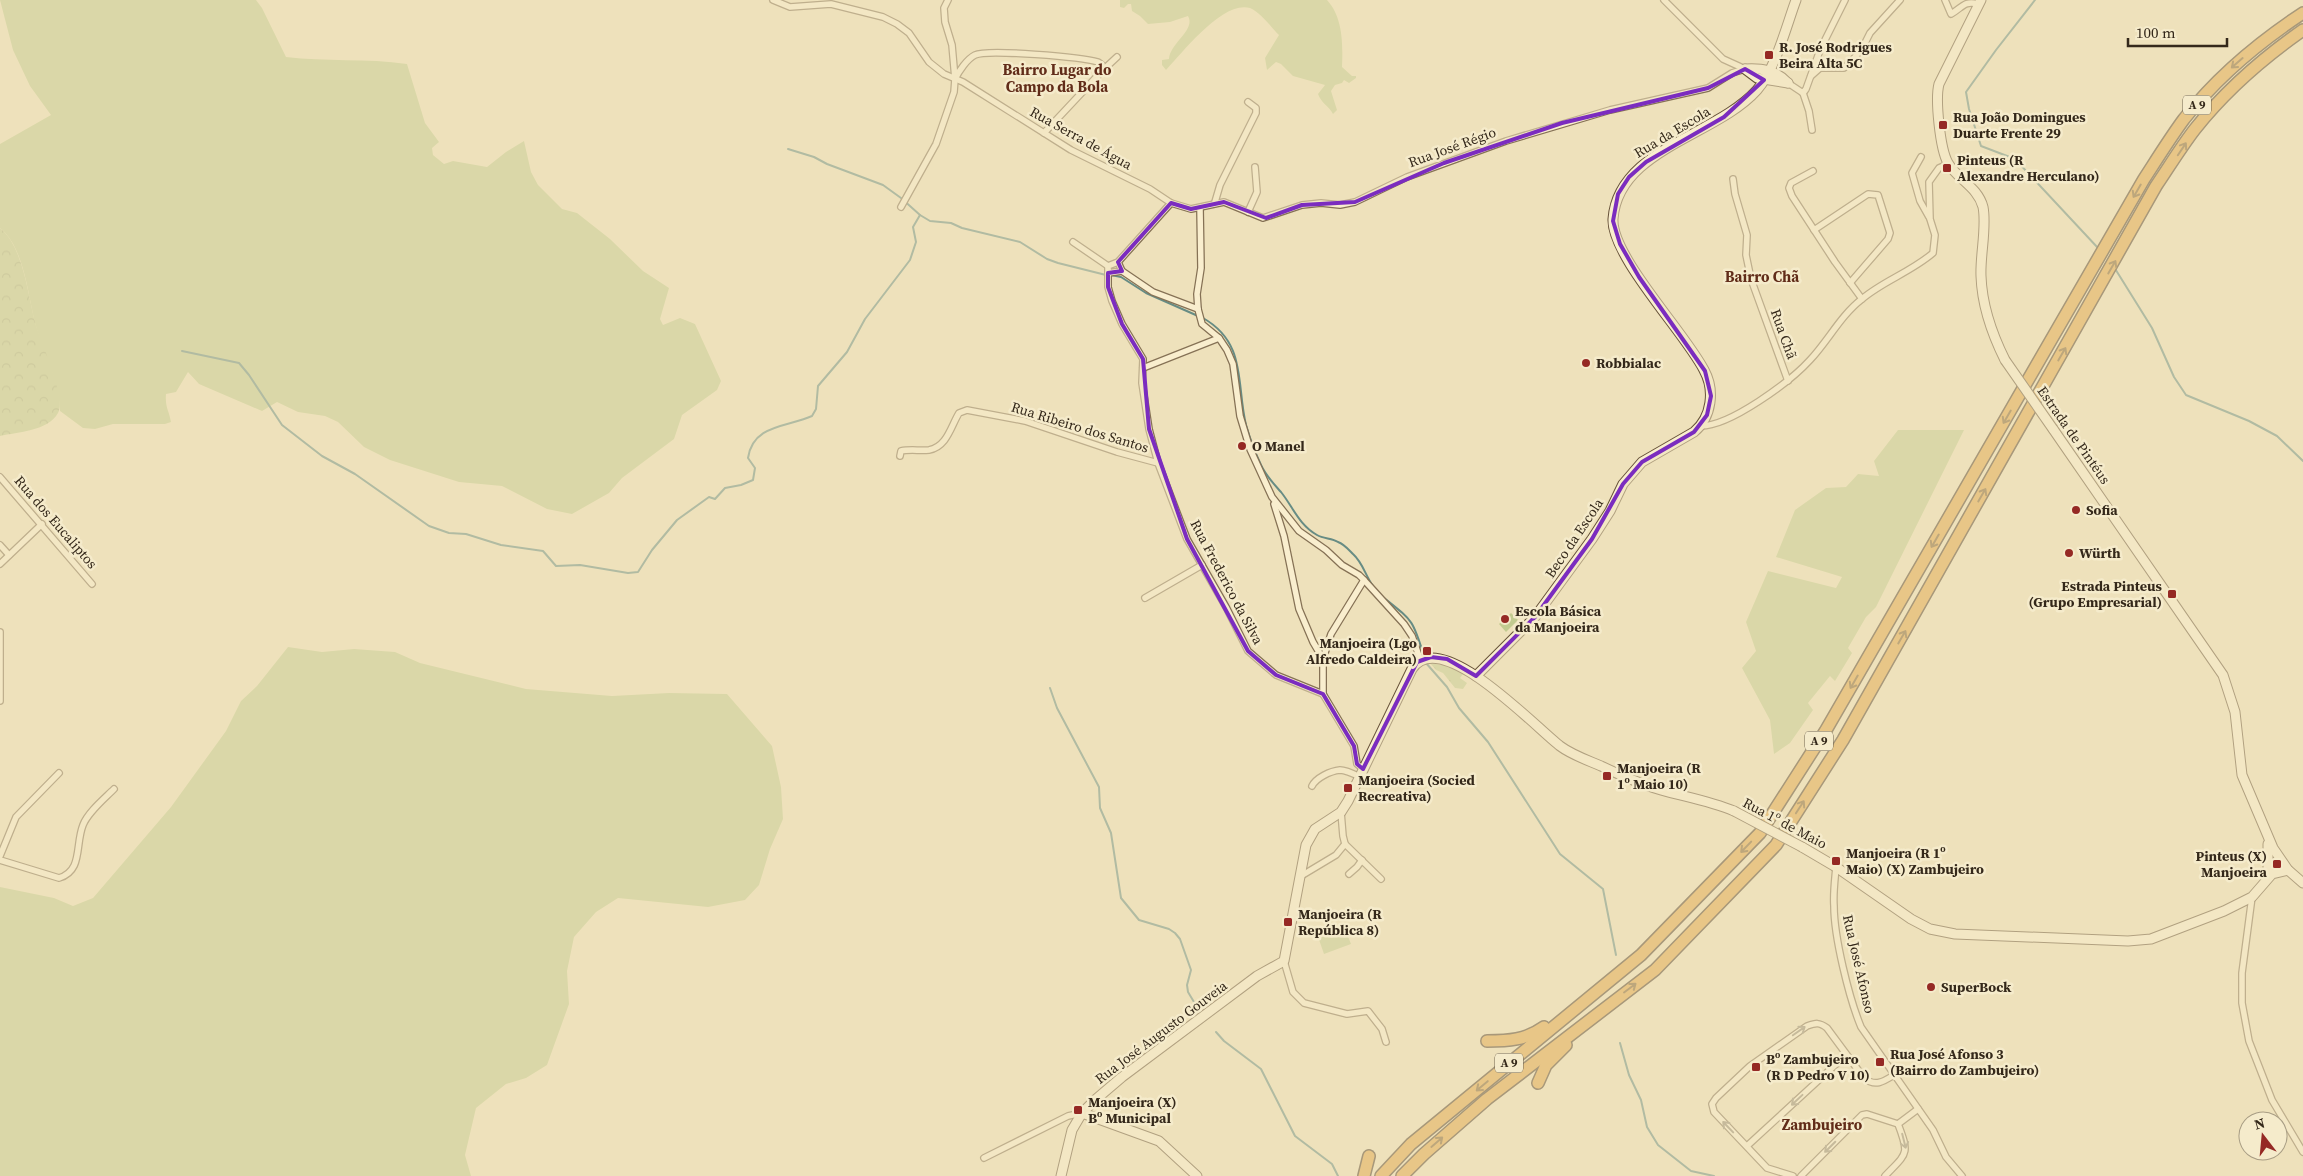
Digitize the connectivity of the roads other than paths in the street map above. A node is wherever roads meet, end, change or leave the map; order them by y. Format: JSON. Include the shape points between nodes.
{"nodes":[{"id":1,"x":772,"y":0,"type":"edge"},
{"id":2,"x":948,"y":0,"type":"edge"},
{"id":3,"x":1664,"y":0,"type":"edge"},
{"id":4,"x":1796,"y":0,"type":"edge"},
{"id":5,"x":1845,"y":0,"type":"edge"},
{"id":6,"x":1900,"y":0,"type":"edge"},
{"id":7,"x":1944,"y":0,"type":"edge"},
{"id":8,"x":1979,"y":2,"type":"edge"},
{"id":9,"x":2303,"y":12,"type":"edge"},
{"id":10,"x":2303,"y":30,"type":"edge"},
{"id":11,"x":1116,"y":56,"type":"dead end"},
{"id":12,"x":1745,"y":69,"type":"junction"},
{"id":13,"x":1103,"y":70,"type":"junction"},
{"id":14,"x":1769,"y":71,"type":"junction"},
{"id":15,"x":1812,"y":76,"type":"junction"},
{"id":16,"x":955,"y":79,"type":"junction"},
{"id":17,"x":1764,"y":80,"type":"junction"},
{"id":18,"x":1788,"y":83,"type":"junction"},
{"id":19,"x":1803,"y":93,"type":"junction"},
{"id":20,"x":1248,"y":102,"type":"dead end"},
{"id":21,"x":1812,"y":130,"type":"dead end"},
{"id":22,"x":1044,"y":133,"type":"junction"},
{"id":23,"x":1921,"y":157,"type":"dead end"},
{"id":24,"x":1948,"y":164,"type":"junction"},
{"id":25,"x":1255,"y":167,"type":"dead end"},
{"id":26,"x":1812,"y":171,"type":"dead end"},
{"id":27,"x":1733,"y":179,"type":"dead end"},
{"id":28,"x":1215,"y":202,"type":"junction"},
{"id":29,"x":1170,"y":203,"type":"junction"},
{"id":30,"x":901,"y":207,"type":"dead end"},
{"id":31,"x":1200,"y":208,"type":"junction"},
{"id":32,"x":1248,"y":212,"type":"junction"},
{"id":33,"x":1930,"y":219,"type":"junction"},
{"id":34,"x":1814,"y":230,"type":"junction"},
{"id":35,"x":1073,"y":242,"type":"dead end"},
{"id":36,"x":1118,"y":262,"type":"junction"},
{"id":37,"x":1108,"y":266,"type":"junction"},
{"id":38,"x":1122,"y":271,"type":"junction"},
{"id":39,"x":1107,"y":275,"type":"junction"},
{"id":40,"x":1850,"y":283,"type":"junction"},
{"id":41,"x":1862,"y":299,"type":"junction"},
{"id":42,"x":1199,"y":314,"type":"junction"},
{"id":43,"x":1219,"y":338,"type":"junction"},
{"id":44,"x":1144,"y":368,"type":"junction"},
{"id":45,"x":1788,"y":381,"type":"junction"},
{"id":46,"x":1701,"y":426,"type":"junction"},
{"id":47,"x":900,"y":456,"type":"dead end"},
{"id":48,"x":1158,"y":463,"type":"junction"},
{"id":49,"x":0,"y":477,"type":"edge"},
{"id":50,"x":1272,"y":497,"type":"junction"},
{"id":51,"x":42,"y":524,"type":"junction"},
{"id":52,"x":0,"y":545,"type":"edge"},
{"id":53,"x":9,"y":555,"type":"junction"},
{"id":54,"x":0,"y":564,"type":"edge"},
{"id":55,"x":1202,"y":565,"type":"junction"},
{"id":56,"x":1364,"y":580,"type":"junction"},
{"id":57,"x":92,"y":584,"type":"dead end"},
{"id":58,"x":1145,"y":598,"type":"dead end"},
{"id":59,"x":0,"y":632,"type":"edge"},
{"id":60,"x":1323,"y":659,"type":"junction"},
{"id":61,"x":1420,"y":660,"type":"junction"},
{"id":62,"x":1476,"y":676,"type":"junction"},
{"id":63,"x":1323,"y":694,"type":"junction"},
{"id":64,"x":0,"y":702,"type":"edge"},
{"id":65,"x":59,"y":773,"type":"dead end"},
{"id":66,"x":1361,"y":773,"type":"junction"},
{"id":67,"x":1312,"y":786,"type":"dead end"},
{"id":68,"x":114,"y":789,"type":"dead end"},
{"id":69,"x":1341,"y":812,"type":"junction"},
{"id":70,"x":2267,"y":836,"type":"junction"},
{"id":71,"x":1345,"y":844,"type":"junction"},
{"id":72,"x":0,"y":858,"type":"edge"},
{"id":73,"x":1362,"y":860,"type":"junction"},
{"id":74,"x":1836,"y":867,"type":"junction"},
{"id":75,"x":2288,"y":870,"type":"junction"},
{"id":76,"x":1349,"y":874,"type":"dead end"},
{"id":77,"x":1300,"y":876,"type":"junction"},
{"id":78,"x":2268,"y":877,"type":"junction"},
{"id":79,"x":1381,"y":879,"type":"dead end"},
{"id":80,"x":2303,"y":883,"type":"edge"},
{"id":81,"x":2252,"y":897,"type":"junction"},
{"id":82,"x":1284,"y":961,"type":"junction"},
{"id":83,"x":1593,"y":994,"type":"junction"},
{"id":84,"x":1598,"y":1012,"type":"junction"},
{"id":85,"x":1487,"y":1041,"type":"dead end"},
{"id":86,"x":1386,"y":1042,"type":"dead end"},
{"id":87,"x":1846,"y":1055,"type":"junction"},
{"id":88,"x":1894,"y":1074,"type":"junction"},
{"id":89,"x":1538,"y":1083,"type":"dead end"},
{"id":90,"x":1918,"y":1109,"type":"junction"},
{"id":91,"x":1082,"y":1113,"type":"junction"},
{"id":92,"x":1898,"y":1124,"type":"junction"},
{"id":93,"x":1747,"y":1146,"type":"junction"},
{"id":94,"x":2303,"y":1152,"type":"edge"},
{"id":95,"x":1369,"y":1156,"type":"dead end"},
{"id":96,"x":984,"y":1158,"type":"dead end"},
{"id":97,"x":1061,"y":1176,"type":"edge"},
{"id":98,"x":1197,"y":1176,"type":"edge"},
{"id":99,"x":1364,"y":1176,"type":"edge"},
{"id":100,"x":1381,"y":1176,"type":"edge"},
{"id":101,"x":1402,"y":1176,"type":"edge"},
{"id":102,"x":1793,"y":1176,"type":"edge"},
{"id":103,"x":1801,"y":1176,"type":"edge"},
{"id":104,"x":1885,"y":1176,"type":"edge"},
{"id":105,"x":1962,"y":1176,"type":"edge"}],
"edges":[{"from":1,"to":16,"type":"street","name":"Rua Serra de Água","via":[[790,7],[832,4],[882,17],[909,33],[929,62]]},
{"from":2,"to":16,"type":"street","via":[[944,8],[945,22],[952,45]]},
{"from":3,"to":12,"type":"street","via":[[1723,59]]},
{"from":4,"to":14,"type":"street","name":"Rua da Escola"},
{"from":5,"to":15,"type":"street","via":[[1820,50]]},
{"from":6,"to":15,"type":"street","via":[[1870,33],[1851,62],[1844,68],[1820,68]]},
{"from":7,"to":8,"type":"street","via":[[1951,14],[1964,3]]},
{"from":8,"to":24,"type":"street","via":[[1938,84],[1936,96]]},
{"from":9,"to":83,"type":"highway","number":"A 9","one_way":true,"via":[[2228,70],[2185,119],[2144,179],[1826,730],[1760,833],[1641,955]]},
{"from":84,"to":10,"type":"highway","number":"A 9","one_way":true,"via":[[1655,970],[1776,845],[1843,740],[2156,186],[2195,129],[2238,81]]},
{"from":11,"to":13,"type":"street"},
{"from":12,"to":14,"type":"street"},
{"from":12,"to":17,"type":"street"},
{"from":12,"to":32,"type":"street","name":"Rua José Régio","via":[[1708,88],[1602,112],[1506,141],[1407,177],[1355,202],[1302,205],[1266,218]]},
{"from":13,"to":16,"type":"street","via":[[1102,65],[1094,61],[981,54],[970,58]]},
{"from":13,"to":22,"type":"street"},
{"from":14,"to":17,"type":"street","name":"Rua da Escola"},
{"from":14,"to":18,"type":"street"},
{"from":15,"to":19,"type":"street"},
{"from":16,"to":22,"type":"street","name":"Rua Serra de Água"},
{"from":16,"to":30,"type":"street","via":[[954,92],[936,144]]},
{"from":17,"to":18,"type":"street"},
{"from":17,"to":46,"type":"street","name":"Rua da Escola","via":[[1748,99],[1724,117],[1646,162],[1629,177],[1618,194],[1613,220],[1620,244],[1639,277],[1705,371],[1711,396]]},
{"from":18,"to":19,"type":"street"},
{"from":19,"to":21,"type":"street"},
{"from":20,"to":28,"type":"street","via":[[1256,108],[1256,113],[1220,185]]},
{"from":22,"to":29,"type":"street","name":"Rua Serra de Água","via":[[1150,189]]},
{"from":23,"to":33,"type":"street","via":[[1912,173],[1920,201]]},
{"from":24,"to":33,"type":"street","via":[[1939,168],[1929,182]]},
{"from":24,"to":70,"type":"street","name":"Estrada de Pintéus","bridge":true,"via":[[1977,194],[1983,207],[1981,277],[1984,306],[1992,333],[2005,360],[2223,674],[2235,712],[2242,775]]},
{"from":25,"to":32,"type":"street","via":[[1257,192]]},
{"from":26,"to":34,"type":"street","via":[[1795,180],[1789,188]]},
{"from":27,"to":45,"type":"street","name":"Rua Chã","via":[[1747,235],[1746,255],[1751,280]]},
{"from":28,"to":31,"type":"street"},
{"from":28,"to":32,"type":"street","name":"Rua José Régio","via":[[1224,202]]},
{"from":29,"to":31,"type":"street"},
{"from":29,"to":36,"type":"street"},
{"from":31,"to":42,"type":"street"},
{"from":33,"to":41,"type":"street","via":[[1935,235],[1933,253]]},
{"from":34,"to":40,"type":"street"},
{"from":34,"to":40,"type":"street","via":[[1868,194],[1878,196],[1890,233]]},
{"from":35,"to":37,"type":"street"},
{"from":36,"to":37,"type":"street"},
{"from":36,"to":38,"type":"street"},
{"from":37,"to":39,"type":"street","name":"Rua Frederico da Silva"},
{"from":38,"to":39,"type":"street"},
{"from":38,"to":42,"type":"street","via":[[1153,292]]},
{"from":39,"to":44,"type":"street","name":"Rua Frederico da Silva","via":[[1112,301],[1140,353]]},
{"from":40,"to":41,"type":"street"},
{"from":41,"to":45,"type":"street","via":[[1811,360]]},
{"from":42,"to":43,"type":"street","via":[[1202,324]]},
{"from":43,"to":44,"type":"street"},
{"from":43,"to":50,"type":"street","via":[[1233,364],[1240,416],[1250,449]]},
{"from":44,"to":48,"type":"street","name":"Rua Frederico da Silva","via":[[1142,383]]},
{"from":45,"to":46,"type":"street","via":[[1728,419],[1711,426]]},
{"from":46,"to":62,"type":"street","name":"Beco da Escola","via":[[1642,462],[1623,484],[1592,539],[1535,617]]},
{"from":47,"to":48,"type":"street","name":"Rua Ribeiro dos Santos","via":[[901,451],[931,450],[939,446],[945,441],[959,413],[967,410],[1025,421]]},
{"from":48,"to":55,"type":"street","name":"Rua Frederico da Silva","via":[[1187,540]]},
{"from":49,"to":51,"type":"street","name":"Rua dos Eucaliptos"},
{"from":50,"to":56,"type":"street","via":[[1299,531]]},
{"from":50,"to":60,"type":"street","via":[[1284,536],[1299,609]]},
{"from":51,"to":53,"type":"street"},
{"from":51,"to":57,"type":"street","name":"Rua dos Eucaliptos"},
{"from":52,"to":53,"type":"street"},
{"from":53,"to":54,"type":"street"},
{"from":55,"to":58,"type":"street"},
{"from":55,"to":63,"type":"street","name":"Rua Frederico da Silva","via":[[1254,659],[1276,675]]},
{"from":56,"to":60,"type":"street","via":[[1331,634]]},
{"from":56,"to":61,"type":"street","via":[[1404,624]]},
{"from":59,"to":64,"type":"street"},
{"from":60,"to":63,"type":"street"},
{"from":61,"to":62,"type":"street","name":"Rua 1º de Maio","via":[[1431,657],[1447,659]]},
{"from":61,"to":66,"type":"street","via":[[1412,669]]},
{"from":62,"to":74,"type":"street","name":"Rua 1º de Maio","bridge":true,"via":[[1562,747],[1584,759],[1658,789],[1714,803]]},
{"from":63,"to":66,"type":"street","via":[[1354,746]]},
{"from":65,"to":72,"type":"street","via":[[16,817]]},
{"from":66,"to":67,"type":"street","via":[[1340,770],[1314,781]]},
{"from":66,"to":69,"type":"street"},
{"from":68,"to":72,"type":"street","via":[[84,824],[74,870],[67,876],[59,878]]},
{"from":69,"to":71,"type":"street"},
{"from":69,"to":77,"type":"street","via":[[1315,829],[1306,845]]},
{"from":70,"to":75,"type":"street","name":"Estrada de Pintéus"},
{"from":70,"to":78,"type":"street"},
{"from":71,"to":73,"type":"street"},
{"from":71,"to":77,"type":"street","via":[[1336,854]]},
{"from":73,"to":76,"type":"street"},
{"from":73,"to":79,"type":"street"},
{"from":74,"to":81,"type":"street","name":"Rua 1º de Maio","via":[[1912,919],[1930,929],[1955,934],[2128,941],[2151,939]]},
{"from":74,"to":88,"type":"street","name":"Rua José Afonso","via":[[1834,906],[1838,941],[1856,1013]]},
{"from":75,"to":78,"type":"street"},
{"from":75,"to":80,"type":"street","name":"Estrada de Pintéus"},
{"from":77,"to":82,"type":"street"},
{"from":78,"to":81,"type":"street","name":"Rua 1º de Maio"},
{"from":81,"to":94,"type":"street","via":[[2242,973],[2242,1003],[2249,1041],[2272,1100]]},
{"from":82,"to":86,"type":"street","via":[[1297,998],[1304,1003],[1347,1014],[1368,1011],[1382,1029]]},
{"from":82,"to":91,"type":"street","name":"Rua José Augusto Gouveia","via":[[1257,976],[1122,1077]]},
{"from":83,"to":85,"type":"highway","via":[[1535,1034],[1517,1040]]},
{"from":83,"to":100,"type":"highway","number":"A 9","one_way":true,"via":[[1411,1144]]},
{"from":84,"to":89,"type":"highway","via":[[1546,1065]]},
{"from":101,"to":84,"type":"highway","number":"A 9","one_way":true,"via":[[1487,1098]]},
{"from":87,"to":88,"type":"street","via":[[1870,1083],[1877,1084]]},
{"from":87,"to":93,"type":"street","one_way":true},
{"from":93,"to":87,"type":"street","one_way":true,"via":[[1712,1108],[1716,1098],[1750,1066],[1815,1023],[1827,1028]]},
{"from":88,"to":90,"type":"street","name":"Rua José Afonso"},
{"from":90,"to":92,"type":"street"},
{"from":90,"to":105,"type":"street","name":"Rua José Afonso","via":[[1946,1157]]},
{"from":91,"to":96,"type":"street","via":[[1068,1116]]},
{"from":91,"to":97,"type":"street","name":"Rua José Augusto Gouveia","via":[[1072,1130]]},
{"from":91,"to":98,"type":"street","via":[[1159,1141]]},
{"from":92,"to":103,"type":"street","one_way":true,"via":[[1862,1115]]},
{"from":92,"to":104,"type":"street","one_way":true,"via":[[1906,1145],[1905,1156]]},
{"from":93,"to":102,"type":"street","via":[[1767,1168]]},
{"from":95,"to":99,"type":"highway"}]}
